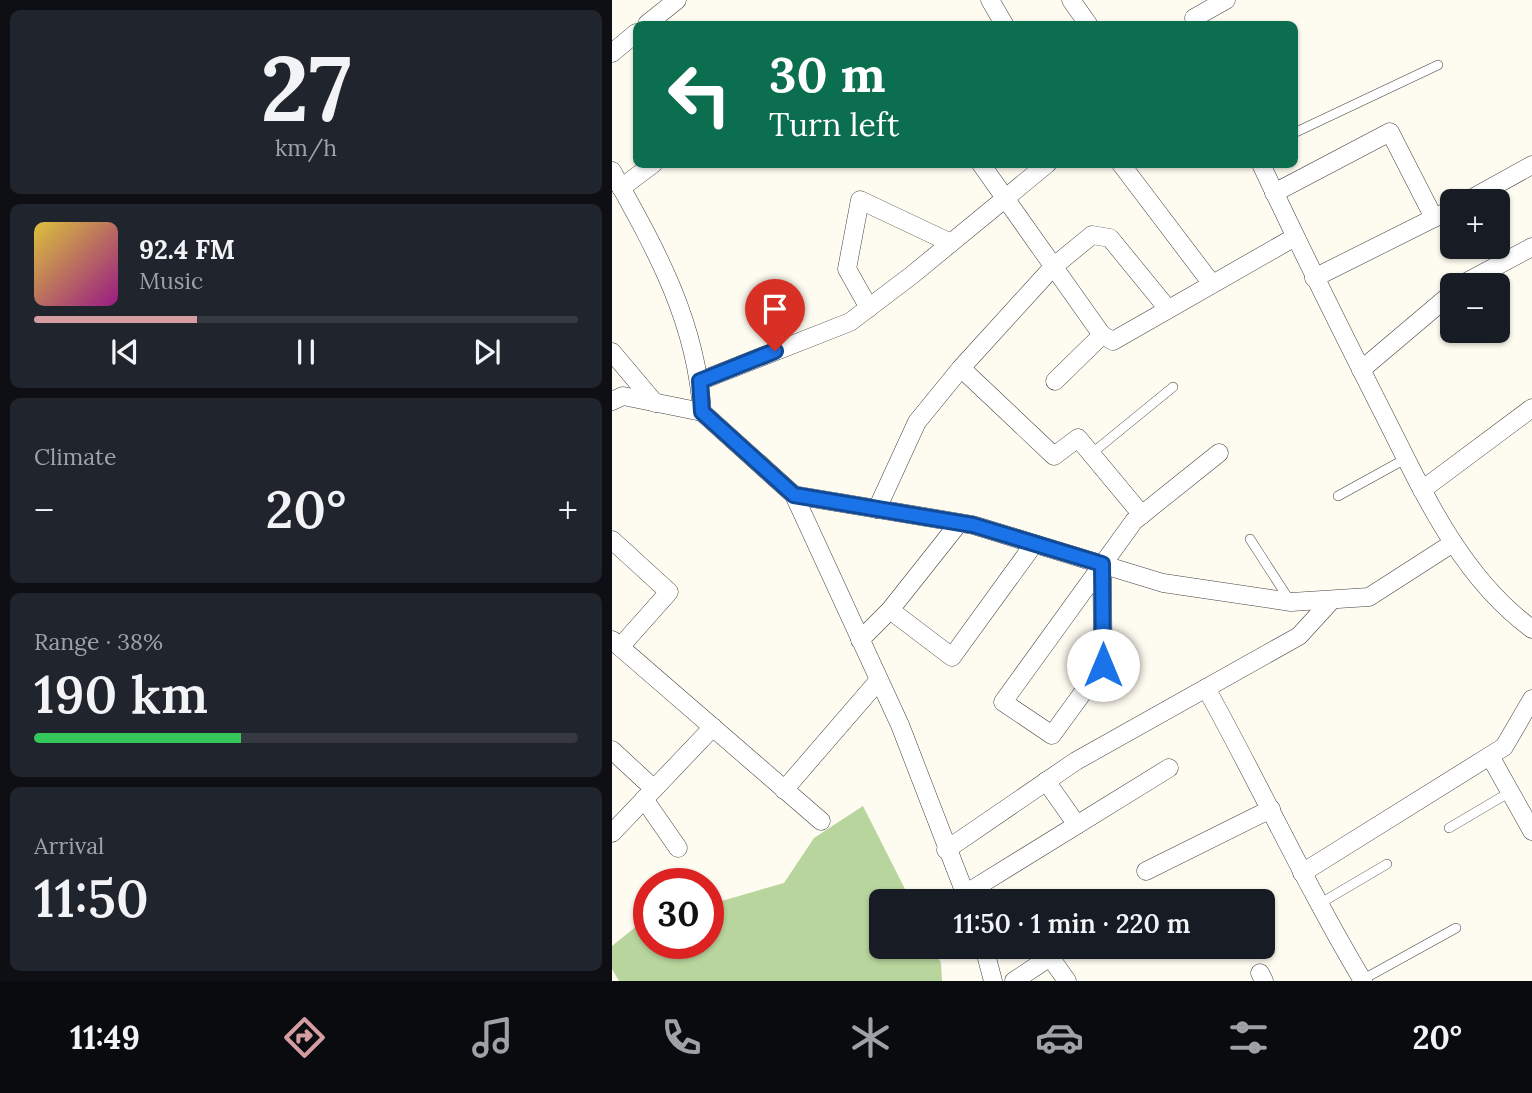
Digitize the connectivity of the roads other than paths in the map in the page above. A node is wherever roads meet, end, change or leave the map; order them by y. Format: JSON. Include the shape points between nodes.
{"nodes":[{"id":1,"x":677,"y":0,"type":"edge"},
{"id":2,"x":990,"y":0,"type":"edge"},
{"id":3,"x":1071,"y":0,"type":"edge"},
{"id":4,"x":1187,"y":0,"type":"edge"},
{"id":5,"x":1226,"y":0,"type":"edge"},
{"id":6,"x":651,"y":21,"type":"edge"},
{"id":7,"x":1002,"y":21,"type":"edge"},
{"id":8,"x":1086,"y":21,"type":"edge"},
{"id":9,"x":1195,"y":21,"type":"edge"},
{"id":10,"x":633,"y":36,"type":"edge"},
{"id":11,"x":612,"y":53,"type":"edge"},
{"id":12,"x":1438,"y":65,"type":"dead end"},
{"id":13,"x":1298,"y":131,"type":"edge"},
{"id":14,"x":1531,"y":165,"type":"edge"},
{"id":15,"x":647,"y":168,"type":"edge"},
{"id":16,"x":984,"y":168,"type":"edge"},
{"id":17,"x":1036,"y":168,"type":"edge"},
{"id":18,"x":1124,"y":168,"type":"edge"},
{"id":19,"x":1263,"y":168,"type":"edge"},
{"id":20,"x":612,"y":171,"type":"edge"},
{"id":21,"x":621,"y":187,"type":"junction"},
{"id":22,"x":1492,"y":189,"type":"edge"},
{"id":23,"x":1274,"y":193,"type":"junction"},
{"id":24,"x":1005,"y":199,"type":"junction"},
{"id":25,"x":1440,"y":215,"type":"edge"},
{"id":26,"x":1434,"y":218,"type":"junction"},
{"id":27,"x":1295,"y":237,"type":"junction"},
{"id":28,"x":951,"y":243,"type":"junction"},
{"id":29,"x":1531,"y":247,"type":"edge"},
{"id":30,"x":1053,"y":267,"type":"junction"},
{"id":31,"x":1483,"y":273,"type":"edge"},
{"id":32,"x":1314,"y":278,"type":"junction"},
{"id":33,"x":1212,"y":284,"type":"junction"},
{"id":34,"x":1440,"y":303,"type":"edge"},
{"id":35,"x":869,"y":308,"type":"junction"},
{"id":36,"x":1168,"y":310,"type":"junction"},
{"id":37,"x":1102,"y":335,"type":"junction"},
{"id":38,"x":612,"y":352,"type":"edge"},
{"id":39,"x":961,"y":368,"type":"junction"},
{"id":40,"x":1361,"y":370,"type":"junction"},
{"id":41,"x":700,"y":381,"type":"junction"},
{"id":42,"x":1055,"y":381,"type":"dead end"},
{"id":43,"x":1173,"y":387,"type":"dead end"},
{"id":44,"x":612,"y":401,"type":"edge"},
{"id":45,"x":655,"y":403,"type":"junction"},
{"id":46,"x":1531,"y":408,"type":"edge"},
{"id":47,"x":702,"y":412,"type":"junction"},
{"id":48,"x":1219,"y":453,"type":"dead end"},
{"id":49,"x":1092,"y":454,"type":"junction"},
{"id":50,"x":1406,"y":458,"type":"junction"},
{"id":51,"x":1422,"y":490,"type":"junction"},
{"id":52,"x":794,"y":495,"type":"junction"},
{"id":53,"x":1338,"y":496,"type":"dead end"},
{"id":54,"x":877,"y":509,"type":"junction"},
{"id":55,"x":1142,"y":515,"type":"junction"},
{"id":56,"x":959,"y":523,"type":"junction"},
{"id":57,"x":1250,"y":539,"type":"dead end"},
{"id":58,"x":612,"y":540,"type":"edge"},
{"id":59,"x":1453,"y":543,"type":"junction"},
{"id":60,"x":1034,"y":544,"type":"junction"},
{"id":61,"x":1102,"y":564,"type":"junction"},
{"id":62,"x":1331,"y":601,"type":"junction"},
{"id":63,"x":1291,"y":602,"type":"junction"},
{"id":64,"x":890,"y":610,"type":"junction"},
{"id":65,"x":1531,"y":629,"type":"edge"},
{"id":66,"x":860,"y":640,"type":"junction"},
{"id":67,"x":616,"y":644,"type":"edge"},
{"id":68,"x":879,"y":680,"type":"junction"},
{"id":69,"x":1206,"y":688,"type":"junction"},
{"id":70,"x":1531,"y":699,"type":"edge"},
{"id":71,"x":713,"y":727,"type":"junction"},
{"id":72,"x":612,"y":750,"type":"edge"},
{"id":73,"x":1490,"y":755,"type":"junction"},
{"id":74,"x":1169,"y":768,"type":"dead end"},
{"id":75,"x":1046,"y":781,"type":"junction"},
{"id":76,"x":784,"y":790,"type":"junction"},
{"id":77,"x":1510,"y":792,"type":"junction"},
{"id":78,"x":649,"y":794,"type":"junction"},
{"id":79,"x":1271,"y":809,"type":"junction"},
{"id":80,"x":821,"y":821,"type":"dead end"},
{"id":81,"x":1077,"y":825,"type":"junction"},
{"id":82,"x":1448,"y":828,"type":"dead end"},
{"id":83,"x":1531,"y":831,"type":"edge"},
{"id":84,"x":612,"y":833,"type":"edge"},
{"id":85,"x":678,"y":848,"type":"dead end"},
{"id":86,"x":946,"y":849,"type":"junction"},
{"id":87,"x":1387,"y":864,"type":"dead end"},
{"id":88,"x":1146,"y":870,"type":"dead end"},
{"id":89,"x":1302,"y":873,"type":"junction"},
{"id":90,"x":963,"y":889,"type":"edge"},
{"id":91,"x":981,"y":889,"type":"edge"},
{"id":92,"x":1318,"y":905,"type":"junction"},
{"id":93,"x":1456,"y":928,"type":"dead end"},
{"id":94,"x":987,"y":959,"type":"edge"},
{"id":95,"x":1363,"y":980,"type":"edge"},
{"id":96,"x":993,"y":981,"type":"edge"},
{"id":97,"x":1014,"y":981,"type":"edge"},
{"id":98,"x":1067,"y":981,"type":"edge"}],
"edges":[{"from":1,"to":6,"type":"street"},
{"from":2,"to":7,"type":"street"},
{"from":3,"to":8,"type":"street"},
{"from":4,"to":9,"type":"street"},
{"from":5,"to":9,"type":"street"},
{"from":10,"to":11,"type":"street"},
{"from":12,"to":13,"type":"lane"},
{"from":14,"to":22,"type":"street"},
{"from":15,"to":21,"type":"street"},
{"from":16,"to":24,"type":"street"},
{"from":17,"to":24,"type":"street"},
{"from":18,"to":33,"type":"street"},
{"from":19,"to":23,"type":"street"},
{"from":20,"to":21,"type":"street"},
{"from":21,"to":41,"type":"street","via":[[666,268]]},
{"from":23,"to":26,"type":"street","via":[[1390,132]]},
{"from":23,"to":27,"type":"street"},
{"from":24,"to":28,"type":"street"},
{"from":24,"to":30,"type":"street"},
{"from":25,"to":26,"type":"street"},
{"from":26,"to":32,"type":"street"},
{"from":27,"to":32,"type":"street"},
{"from":27,"to":33,"type":"street"},
{"from":28,"to":35,"type":"street"},
{"from":28,"to":35,"type":"street","via":[[860,201],[847,270]]},
{"from":29,"to":31,"type":"street"},
{"from":30,"to":36,"type":"street","via":[[1092,234],[1110,237]]},
{"from":30,"to":37,"type":"street"},
{"from":30,"to":39,"type":"street"},
{"from":32,"to":40,"type":"street"},
{"from":33,"to":36,"type":"street"},
{"from":34,"to":40,"type":"street"},
{"from":35,"to":41,"type":"street","via":[[850,322]]},
{"from":36,"to":37,"type":"street","via":[[1112,341]]},
{"from":37,"to":42,"type":"street"},
{"from":38,"to":45,"type":"street"},
{"from":39,"to":49,"type":"street","via":[[1054,456],[1078,438]]},
{"from":39,"to":54,"type":"street","via":[[917,422]]},
{"from":40,"to":50,"type":"street"},
{"from":41,"to":47,"type":"street"},
{"from":43,"to":49,"type":"lane"},
{"from":44,"to":45,"type":"street","via":[[623,396]]},
{"from":45,"to":47,"type":"street"},
{"from":46,"to":51,"type":"street"},
{"from":47,"to":52,"type":"street"},
{"from":48,"to":55,"type":"street"},
{"from":49,"to":55,"type":"street"},
{"from":50,"to":51,"type":"street"},
{"from":50,"to":53,"type":"lane"},
{"from":51,"to":59,"type":"street"},
{"from":52,"to":54,"type":"street"},
{"from":52,"to":66,"type":"street"},
{"from":54,"to":56,"type":"street"},
{"from":55,"to":61,"type":"street"},
{"from":56,"to":60,"type":"street"},
{"from":56,"to":64,"type":"street"},
{"from":57,"to":63,"type":"lane"},
{"from":58,"to":67,"type":"street","via":[[669,592]]},
{"from":59,"to":62,"type":"street","via":[[1369,597]]},
{"from":59,"to":65,"type":"street","via":[[1504,608]]},
{"from":60,"to":61,"type":"street"},
{"from":60,"to":64,"type":"street","via":[[953,657]]},
{"from":61,"to":61,"type":"street","via":[[1103,665],[1052,735],[1003,702]]},
{"from":61,"to":63,"type":"street","via":[[1163,583]]},
{"from":62,"to":63,"type":"street"},
{"from":62,"to":69,"type":"street","via":[[1299,636]]},
{"from":64,"to":66,"type":"street"},
{"from":66,"to":68,"type":"street"},
{"from":67,"to":71,"type":"street"},
{"from":68,"to":76,"type":"street"},
{"from":68,"to":86,"type":"street"},
{"from":69,"to":75,"type":"street"},
{"from":69,"to":79,"type":"street"},
{"from":70,"to":73,"type":"street","via":[[1504,747]]},
{"from":71,"to":76,"type":"street"},
{"from":71,"to":78,"type":"street"},
{"from":72,"to":78,"type":"street"},
{"from":73,"to":77,"type":"street"},
{"from":73,"to":89,"type":"street"},
{"from":74,"to":81,"type":"street"},
{"from":75,"to":81,"type":"street"},
{"from":75,"to":86,"type":"street"},
{"from":76,"to":80,"type":"street"},
{"from":77,"to":82,"type":"lane"},
{"from":77,"to":83,"type":"street"},
{"from":78,"to":84,"type":"street"},
{"from":78,"to":85,"type":"street"},
{"from":79,"to":88,"type":"street"},
{"from":79,"to":89,"type":"street"},
{"from":81,"to":91,"type":"street"},
{"from":86,"to":90,"type":"street"},
{"from":87,"to":92,"type":"lane"},
{"from":89,"to":92,"type":"street"},
{"from":92,"to":95,"type":"street"},
{"from":93,"to":95,"type":"lane"},
{"from":94,"to":96,"type":"street"},
{"from":97,"to":98,"type":"street","via":[[1050,957]]}]}
